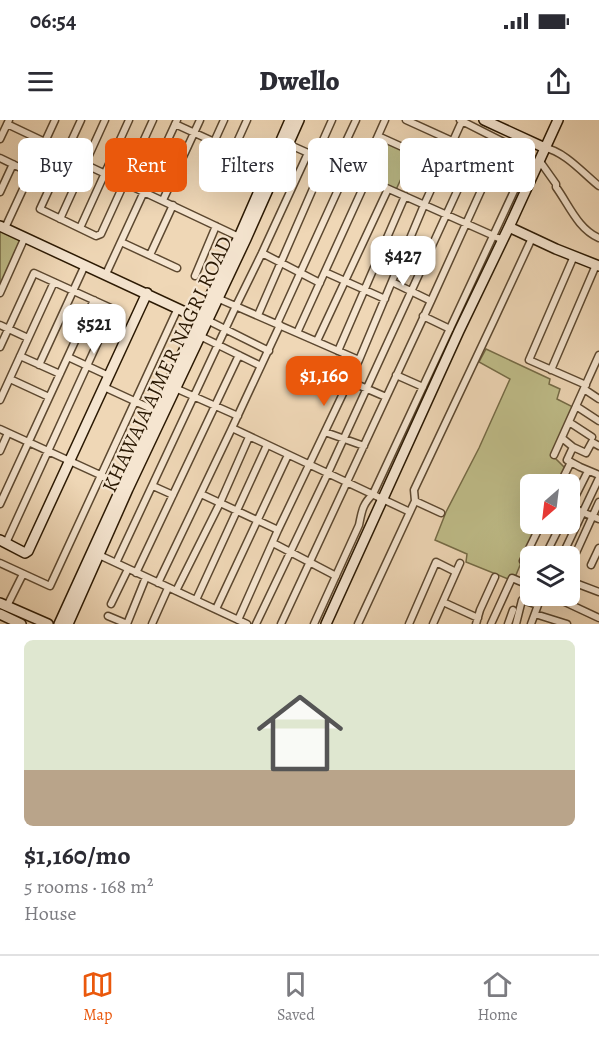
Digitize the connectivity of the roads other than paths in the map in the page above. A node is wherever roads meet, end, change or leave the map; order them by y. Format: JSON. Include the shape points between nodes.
{"nodes":[{"id":1,"x":55,"y":120,"type":"edge"},
{"id":2,"x":81,"y":120,"type":"edge"},
{"id":3,"x":105,"y":120,"type":"edge"},
{"id":4,"x":129,"y":120,"type":"edge"},
{"id":5,"x":153,"y":120,"type":"edge"},
{"id":6,"x":200,"y":120,"type":"edge"},
{"id":7,"x":224,"y":120,"type":"edge"},
{"id":8,"x":247,"y":120,"type":"edge"},
{"id":9,"x":299,"y":120,"type":"edge"},
{"id":10,"x":332,"y":120,"type":"edge"},
{"id":11,"x":356,"y":120,"type":"edge"},
{"id":12,"x":385,"y":120,"type":"edge"},
{"id":13,"x":406,"y":120,"type":"edge"},
{"id":14,"x":461,"y":120,"type":"edge"},
{"id":15,"x":484,"y":120,"type":"edge"},
{"id":16,"x":558,"y":120,"type":"edge"},
{"id":17,"x":287,"y":121,"type":"edge"},
{"id":18,"x":8,"y":122,"type":"edge"},
{"id":19,"x":176,"y":122,"type":"edge"},
{"id":20,"x":194,"y":133,"type":"junction"},
{"id":21,"x":378,"y":136,"type":"joint"},
{"id":22,"x":35,"y":138,"type":"edge"},
{"id":23,"x":48,"y":138,"type":"edge"},
{"id":24,"x":73,"y":138,"type":"edge"},
{"id":25,"x":121,"y":138,"type":"edge"},
{"id":26,"x":145,"y":138,"type":"edge"},
{"id":27,"x":169,"y":138,"type":"edge"},
{"id":28,"x":205,"y":138,"type":"edge"},
{"id":29,"x":216,"y":138,"type":"edge"},
{"id":30,"x":239,"y":138,"type":"edge"},
{"id":31,"x":280,"y":138,"type":"edge"},
{"id":32,"x":291,"y":138,"type":"edge"},
{"id":33,"x":324,"y":138,"type":"edge"},
{"id":34,"x":348,"y":138,"type":"edge"},
{"id":35,"x":446,"y":138,"type":"edge"},
{"id":36,"x":454,"y":138,"type":"edge"},
{"id":37,"x":495,"y":138,"type":"edge"},
{"id":38,"x":0,"y":139,"type":"edge"},
{"id":39,"x":93,"y":146,"type":"edge"},
{"id":40,"x":400,"y":146,"type":"edge"},
{"id":41,"x":296,"y":148,"type":"edge"},
{"id":42,"x":545,"y":148,"type":"junction"},
{"id":43,"x":308,"y":153,"type":"joint"},
{"id":44,"x":0,"y":158,"type":"edge"},
{"id":45,"x":539,"y":160,"type":"junction"},
{"id":46,"x":13,"y":164,"type":"junction"},
{"id":47,"x":18,"y":166,"type":"edge"},
{"id":48,"x":93,"y":168,"type":"edge"},
{"id":49,"x":105,"y":173,"type":"joint"},
{"id":50,"x":599,"y":186,"type":"edge"},
{"id":51,"x":388,"y":189,"type":"edge"},
{"id":52,"x":0,"y":192,"type":"edge"},
{"id":53,"x":21,"y":192,"type":"edge"},
{"id":54,"x":47,"y":192,"type":"edge"},
{"id":55,"x":72,"y":192,"type":"edge"},
{"id":56,"x":120,"y":192,"type":"edge"},
{"id":57,"x":144,"y":192,"type":"edge"},
{"id":58,"x":146,"y":192,"type":"edge"},
{"id":59,"x":258,"y":192,"type":"edge"},
{"id":60,"x":267,"y":192,"type":"edge"},
{"id":61,"x":312,"y":192,"type":"edge"},
{"id":62,"x":337,"y":192,"type":"edge"},
{"id":63,"x":358,"y":192,"type":"edge"},
{"id":64,"x":387,"y":192,"type":"edge"},
{"id":65,"x":430,"y":192,"type":"edge"},
{"id":66,"x":457,"y":192,"type":"edge"},
{"id":67,"x":480,"y":192,"type":"edge"},
{"id":68,"x":513,"y":192,"type":"edge"},
{"id":69,"x":405,"y":196,"type":"junction"},
{"id":70,"x":163,"y":200,"type":"junction"},
{"id":71,"x":173,"y":205,"type":"junction"},
{"id":72,"x":424,"y":205,"type":"junction"},
{"id":73,"x":447,"y":215,"type":"junction"},
{"id":74,"x":60,"y":219,"type":"junction"},
{"id":75,"x":467,"y":224,"type":"junction"},
{"id":76,"x":216,"y":226,"type":"junction"},
{"id":77,"x":3,"y":227,"type":"edge"},
{"id":78,"x":509,"y":227,"type":"junction"},
{"id":79,"x":80,"y":228,"type":"junction"},
{"id":80,"x":493,"y":236,"type":"junction"},
{"id":81,"x":25,"y":237,"type":"junction"},
{"id":82,"x":239,"y":237,"type":"junction"},
{"id":83,"x":532,"y":238,"type":"junction"},
{"id":84,"x":599,"y":238,"type":"edge"},
{"id":85,"x":503,"y":240,"type":"junction"},
{"id":86,"x":121,"y":242,"type":"junction"},
{"id":87,"x":262,"y":254,"type":"junction"},
{"id":88,"x":150,"y":255,"type":"junction"},
{"id":89,"x":574,"y":256,"type":"junction"},
{"id":90,"x":281,"y":263,"type":"junction"},
{"id":91,"x":85,"y":265,"type":"junction"},
{"id":92,"x":598,"y":265,"type":"edge"},
{"id":93,"x":177,"y":268,"type":"dead end"},
{"id":94,"x":325,"y":272,"type":"junction"},
{"id":95,"x":300,"y":273,"type":"junction"},
{"id":96,"x":106,"y":274,"type":"junction"},
{"id":97,"x":195,"y":276,"type":"dead end"},
{"id":98,"x":222,"y":281,"type":"junction"},
{"id":99,"x":345,"y":281,"type":"junction"},
{"id":100,"x":54,"y":282,"type":"junction"},
{"id":101,"x":392,"y":282,"type":"junction"},
{"id":102,"x":320,"y":283,"type":"junction"},
{"id":103,"x":73,"y":290,"type":"junction"},
{"id":104,"x":364,"y":290,"type":"junction"},
{"id":105,"x":0,"y":292,"type":"edge"},
{"id":106,"x":412,"y":292,"type":"junction"},
{"id":107,"x":147,"y":293,"type":"junction"},
{"id":108,"x":217,"y":298,"type":"junction"},
{"id":109,"x":385,"y":299,"type":"junction"},
{"id":110,"x":94,"y":300,"type":"junction"},
{"id":111,"x":431,"y":301,"type":"junction"},
{"id":112,"x":236,"y":306,"type":"junction"},
{"id":113,"x":178,"y":308,"type":"junction"},
{"id":114,"x":258,"y":315,"type":"junction"},
{"id":115,"x":423,"y":316,"type":"junction"},
{"id":116,"x":204,"y":319,"type":"junction"},
{"id":117,"x":279,"y":325,"type":"junction"},
{"id":118,"x":0,"y":326,"type":"edge"},
{"id":119,"x":8,"y":329,"type":"junction"},
{"id":120,"x":225,"y":329,"type":"junction"},
{"id":121,"x":450,"y":329,"type":"junction"},
{"id":122,"x":297,"y":333,"type":"junction"},
{"id":123,"x":200,"y":336,"type":"junction"},
{"id":124,"x":28,"y":338,"type":"junction"},
{"id":125,"x":317,"y":341,"type":"junction"},
{"id":126,"x":218,"y":345,"type":"junction"},
{"id":127,"x":0,"y":346,"type":"edge"},
{"id":128,"x":269,"y":351,"type":"junction"},
{"id":129,"x":338,"y":351,"type":"junction"},
{"id":130,"x":239,"y":355,"type":"junction"},
{"id":131,"x":599,"y":355,"type":"edge"},
{"id":132,"x":20,"y":356,"type":"junction"},
{"id":133,"x":68,"y":357,"type":"junction"},
{"id":134,"x":359,"y":360,"type":"junction"},
{"id":135,"x":39,"y":365,"type":"junction"},
{"id":136,"x":87,"y":366,"type":"junction"},
{"id":137,"x":261,"y":366,"type":"junction"},
{"id":138,"x":180,"y":368,"type":"junction"},
{"id":139,"x":551,"y":370,"type":"junction"},
{"id":140,"x":596,"y":371,"type":"edge"},
{"id":141,"x":60,"y":374,"type":"junction"},
{"id":142,"x":396,"y":375,"type":"junction"},
{"id":143,"x":109,"y":376,"type":"junction"},
{"id":144,"x":10,"y":379,"type":"junction"},
{"id":145,"x":349,"y":381,"type":"junction"},
{"id":146,"x":104,"y":387,"type":"junction"},
{"id":147,"x":423,"y":387,"type":"junction"},
{"id":148,"x":585,"y":387,"type":"junction"},
{"id":149,"x":176,"y":388,"type":"junction"},
{"id":150,"x":367,"y":388,"type":"junction"},
{"id":151,"x":49,"y":397,"type":"junction"},
{"id":152,"x":194,"y":397,"type":"junction"},
{"id":153,"x":386,"y":397,"type":"junction"},
{"id":154,"x":599,"y":399,"type":"edge"},
{"id":155,"x":0,"y":400,"type":"edge"},
{"id":156,"x":135,"y":401,"type":"junction"},
{"id":157,"x":215,"y":406,"type":"junction"},
{"id":158,"x":576,"y":406,"type":"junction"},
{"id":159,"x":156,"y":411,"type":"junction"},
{"id":160,"x":238,"y":416,"type":"junction"},
{"id":161,"x":599,"y":421,"type":"edge"},
{"id":162,"x":569,"y":422,"type":"junction"},
{"id":163,"x":232,"y":428,"type":"junction"},
{"id":164,"x":0,"y":429,"type":"edge"},
{"id":165,"x":325,"y":432,"type":"junction"},
{"id":166,"x":8,"y":433,"type":"junction"},
{"id":167,"x":249,"y":436,"type":"junction"},
{"id":168,"x":592,"y":437,"type":"dead end"},
{"id":169,"x":562,"y":438,"type":"junction"},
{"id":170,"x":344,"y":439,"type":"junction"},
{"id":171,"x":28,"y":442,"type":"junction"},
{"id":172,"x":267,"y":445,"type":"junction"},
{"id":173,"x":364,"y":446,"type":"junction"},
{"id":174,"x":599,"y":446,"type":"edge"},
{"id":175,"x":573,"y":447,"type":"junction"},
{"id":176,"x":0,"y":451,"type":"edge"},
{"id":177,"x":48,"y":451,"type":"junction"},
{"id":178,"x":288,"y":455,"type":"junction"},
{"id":179,"x":554,"y":455,"type":"dead end"},
{"id":180,"x":70,"y":461,"type":"junction"},
{"id":181,"x":571,"y":462,"type":"junction"},
{"id":182,"x":310,"y":465,"type":"junction"},
{"id":183,"x":588,"y":471,"type":"junction"},
{"id":184,"x":328,"y":473,"type":"junction"},
{"id":185,"x":565,"y":474,"type":"edge"},
{"id":186,"x":598,"y":474,"type":"edge"},
{"id":187,"x":101,"y":476,"type":"junction"},
{"id":188,"x":347,"y":482,"type":"junction"},
{"id":189,"x":122,"y":485,"type":"junction"},
{"id":190,"x":153,"y":486,"type":"junction"},
{"id":191,"x":580,"y":487,"type":"edge"},
{"id":192,"x":201,"y":494,"type":"junction"},
{"id":193,"x":373,"y":494,"type":"junction"},
{"id":194,"x":173,"y":495,"type":"junction"},
{"id":195,"x":384,"y":498,"type":"junction"},
{"id":196,"x":415,"y":501,"type":"junction"},
{"id":197,"x":599,"y":502,"type":"edge"},
{"id":198,"x":220,"y":503,"type":"junction"},
{"id":199,"x":0,"y":504,"type":"edge"},
{"id":200,"x":237,"y":511,"type":"junction"},
{"id":201,"x":410,"y":512,"type":"junction"},
{"id":202,"x":582,"y":512,"type":"junction"},
{"id":203,"x":441,"y":513,"type":"dead end"},
{"id":204,"x":596,"y":518,"type":"edge"},
{"id":205,"x":258,"y":521,"type":"junction"},
{"id":206,"x":278,"y":530,"type":"junction"},
{"id":207,"x":3,"y":541,"type":"edge"},
{"id":208,"x":273,"y":543,"type":"junction"},
{"id":209,"x":567,"y":546,"type":"edge"},
{"id":210,"x":580,"y":546,"type":"edge"},
{"id":211,"x":599,"y":548,"type":"edge"},
{"id":212,"x":290,"y":552,"type":"junction"},
{"id":213,"x":99,"y":555,"type":"junction"},
{"id":214,"x":310,"y":562,"type":"junction"},
{"id":215,"x":0,"y":563,"type":"edge"},
{"id":216,"x":116,"y":563,"type":"junction"},
{"id":217,"x":460,"y":563,"type":"dead end"},
{"id":218,"x":591,"y":565,"type":"dead end"},
{"id":219,"x":128,"y":569,"type":"junction"},
{"id":220,"x":456,"y":572,"type":"junction"},
{"id":221,"x":136,"y":573,"type":"junction"},
{"id":222,"x":23,"y":574,"type":"junction"},
{"id":223,"x":336,"y":576,"type":"junction"},
{"id":224,"x":495,"y":577,"type":"dead end"},
{"id":225,"x":146,"y":578,"type":"junction"},
{"id":226,"x":520,"y":581,"type":"edge"},
{"id":227,"x":158,"y":583,"type":"junction"},
{"id":228,"x":580,"y":585,"type":"edge"},
{"id":229,"x":168,"y":588,"type":"junction"},
{"id":230,"x":176,"y":591,"type":"junction"},
{"id":231,"x":599,"y":592,"type":"edge"},
{"id":232,"x":196,"y":600,"type":"junction"},
{"id":233,"x":443,"y":602,"type":"junction"},
{"id":234,"x":111,"y":604,"type":"dead end"},
{"id":235,"x":3,"y":605,"type":"edge"},
{"id":236,"x":573,"y":606,"type":"edge"},
{"id":237,"x":216,"y":609,"type":"junction"},
{"id":238,"x":513,"y":610,"type":"dead end"},
{"id":239,"x":535,"y":614,"type":"junction"},
{"id":240,"x":0,"y":615,"type":"edge"},
{"id":241,"x":108,"y":616,"type":"dead end"},
{"id":242,"x":235,"y":618,"type":"junction"},
{"id":243,"x":599,"y":618,"type":"edge"},
{"id":244,"x":477,"y":622,"type":"edge"},
{"id":245,"x":21,"y":624,"type":"edge"},
{"id":246,"x":48,"y":624,"type":"edge"},
{"id":247,"x":59,"y":624,"type":"edge"},
{"id":248,"x":68,"y":624,"type":"edge"},
{"id":249,"x":127,"y":624,"type":"edge"},
{"id":250,"x":152,"y":624,"type":"edge"},
{"id":251,"x":229,"y":624,"type":"edge"},
{"id":252,"x":247,"y":624,"type":"edge"},
{"id":253,"x":256,"y":624,"type":"edge"},
{"id":254,"x":280,"y":624,"type":"edge"},
{"id":255,"x":314,"y":624,"type":"edge"},
{"id":256,"x":326,"y":624,"type":"edge"},
{"id":257,"x":358,"y":624,"type":"edge"},
{"id":258,"x":409,"y":624,"type":"edge"},
{"id":259,"x":433,"y":624,"type":"edge"},
{"id":260,"x":492,"y":624,"type":"edge"},
{"id":261,"x":508,"y":624,"type":"edge"},
{"id":262,"x":516,"y":624,"type":"edge"},
{"id":263,"x":531,"y":624,"type":"edge"},
{"id":264,"x":567,"y":624,"type":"edge"}],
"edges":[{"from":1,"to":23,"type":"street"},
{"from":2,"to":24,"type":"street"},
{"from":3,"to":39,"type":"street"},
{"from":4,"to":25,"type":"street"},
{"from":5,"to":26,"type":"street"},
{"from":6,"to":20,"type":"street"},
{"from":7,"to":29,"type":"street"},
{"from":8,"to":30,"type":"street"},
{"from":9,"to":32,"type":"main road","name":"KHAWAJA AJMER NAGRI ROAD"},
{"from":10,"to":33,"type":"street"},
{"from":11,"to":34,"type":"street"},
{"from":12,"to":21,"type":"street"},
{"from":13,"to":35,"type":"street"},
{"from":14,"to":36,"type":"street"},
{"from":14,"to":37,"type":"street"},
{"from":15,"to":42,"type":"main road"},
{"from":16,"to":42,"type":"main road"},
{"from":17,"to":31,"type":"main road","name":"KHAWAJA AJMER NAGRI ROAD"},
{"from":18,"to":22,"type":"street"},
{"from":18,"to":38,"type":"street"},
{"from":19,"to":20,"type":"street"},
{"from":19,"to":27,"type":"street"},
{"from":20,"to":28,"type":"street"},
{"from":20,"to":70,"type":"street"},
{"from":21,"to":40,"type":"street"},
{"from":41,"to":43,"type":"street"},
{"from":42,"to":45,"type":"main road"},
{"from":42,"to":50,"type":"street","via":[[575,165]]},
{"from":43,"to":87,"type":"street"},
{"from":44,"to":46,"type":"street"},
{"from":45,"to":78,"type":"main road"},
{"from":45,"to":84,"type":"street","via":[[580,224]]},
{"from":46,"to":47,"type":"street"},
{"from":46,"to":52,"type":"street"},
{"from":48,"to":49,"type":"street"},
{"from":49,"to":79,"type":"street"},
{"from":51,"to":69,"type":"street"},
{"from":53,"to":77,"type":"street"},
{"from":54,"to":74,"type":"street","via":[[40,209]]},
{"from":55,"to":74,"type":"street"},
{"from":56,"to":79,"type":"street","via":[[101,234],[96,236]]},
{"from":57,"to":86,"type":"street"},
{"from":58,"to":70,"type":"street"},
{"from":59,"to":82,"type":"main road","name":"KHAWAJA AJMER NAGRI ROAD"},
{"from":60,"to":98,"type":"main road","name":"KHAWAJA AJMER NAGRI ROAD"},
{"from":61,"to":90,"type":"street"},
{"from":62,"to":95,"type":"street"},
{"from":63,"to":94,"type":"street"},
{"from":64,"to":99,"type":"street"},
{"from":65,"to":72,"type":"street"},
{"from":66,"to":73,"type":"street"},
{"from":67,"to":75,"type":"street"},
{"from":68,"to":80,"type":"street"},
{"from":69,"to":72,"type":"street"},
{"from":69,"to":104,"type":"street"},
{"from":70,"to":71,"type":"street"},
{"from":71,"to":76,"type":"street"},
{"from":71,"to":88,"type":"street"},
{"from":72,"to":73,"type":"street"},
{"from":72,"to":101,"type":"street"},
{"from":73,"to":75,"type":"street"},
{"from":73,"to":106,"type":"street"},
{"from":74,"to":79,"type":"street"},
{"from":75,"to":80,"type":"street"},
{"from":75,"to":111,"type":"street"},
{"from":76,"to":82,"type":"street"},
{"from":76,"to":97,"type":"street"},
{"from":77,"to":81,"type":"main road"},
{"from":78,"to":83,"type":"main road"},
{"from":78,"to":85,"type":"main road"},
{"from":80,"to":85,"type":"street"},
{"from":80,"to":121,"type":"street"},
{"from":81,"to":91,"type":"main road"},
{"from":81,"to":105,"type":"street"},
{"from":82,"to":98,"type":"main road","name":"KHAWAJA AJMER NAGRI ROAD"},
{"from":83,"to":89,"type":"main road"},
{"from":83,"to":196,"type":"street","via":[[414,490]]},
{"from":85,"to":195,"type":"main road"},
{"from":86,"to":88,"type":"street"},
{"from":86,"to":96,"type":"street"},
{"from":87,"to":90,"type":"street"},
{"from":87,"to":112,"type":"street"},
{"from":88,"to":93,"type":"street"},
{"from":89,"to":92,"type":"main road"},
{"from":89,"to":139,"type":"street","via":[[529,360]]},
{"from":90,"to":95,"type":"street"},
{"from":90,"to":114,"type":"street"},
{"from":91,"to":96,"type":"main road"},
{"from":91,"to":103,"type":"street"},
{"from":92,"to":139,"type":"street"},
{"from":94,"to":99,"type":"street"},
{"from":94,"to":102,"type":"street"},
{"from":95,"to":102,"type":"street"},
{"from":95,"to":117,"type":"street"},
{"from":96,"to":107,"type":"main road"},
{"from":98,"to":108,"type":"main road","name":"KHAWAJA AJMER NAGRI ROAD"},
{"from":98,"to":116,"type":"main road","name":"KHAWAJA AJMER NAGRI ROAD"},
{"from":99,"to":104,"type":"street"},
{"from":99,"to":125,"type":"street"},
{"from":100,"to":103,"type":"street"},
{"from":100,"to":119,"type":"street","via":[[34,273]]},
{"from":100,"to":124,"type":"street"},
{"from":101,"to":106,"type":"street"},
{"from":101,"to":109,"type":"street"},
{"from":102,"to":122,"type":"street"},
{"from":103,"to":110,"type":"street"},
{"from":103,"to":135,"type":"street"},
{"from":104,"to":109,"type":"street"},
{"from":104,"to":129,"type":"street"},
{"from":106,"to":111,"type":"street"},
{"from":106,"to":150,"type":"street"},
{"from":107,"to":113,"type":"main road"},
{"from":107,"to":143,"type":"main road"},
{"from":108,"to":112,"type":"street"},
{"from":108,"to":116,"type":"main road","name":"KHAWAJA AJMER NAGRI ROAD"},
{"from":109,"to":134,"type":"street"},
{"from":110,"to":133,"type":"street"},
{"from":110,"to":136,"type":"street","via":[[113,309]]},
{"from":111,"to":115,"type":"street"},
{"from":112,"to":114,"type":"street"},
{"from":112,"to":120,"type":"street"},
{"from":113,"to":116,"type":"main road"},
{"from":113,"to":156,"type":"street"},
{"from":114,"to":117,"type":"street"},
{"from":115,"to":121,"type":"street"},
{"from":115,"to":142,"type":"street"},
{"from":116,"to":120,"type":"street"},
{"from":116,"to":123,"type":"main road","name":"KHAWAJA AJMER NAGRI ROAD"},
{"from":116,"to":138,"type":"main road","name":"KHAWAJA AJMER NAGRI ROAD"},
{"from":117,"to":122,"type":"street"},
{"from":117,"to":128,"type":"street"},
{"from":118,"to":119,"type":"street"},
{"from":119,"to":124,"type":"street"},
{"from":119,"to":127,"type":"street"},
{"from":120,"to":126,"type":"street"},
{"from":120,"to":128,"type":"street"},
{"from":121,"to":147,"type":"street"},
{"from":122,"to":125,"type":"street"},
{"from":123,"to":126,"type":"street"},
{"from":123,"to":138,"type":"main road","name":"KHAWAJA AJMER NAGRI ROAD"},
{"from":124,"to":132,"type":"street"},
{"from":125,"to":129,"type":"street"},
{"from":126,"to":130,"type":"street"},
{"from":126,"to":152,"type":"street"},
{"from":128,"to":137,"type":"street"},
{"from":129,"to":134,"type":"street"},
{"from":130,"to":137,"type":"street"},
{"from":130,"to":157,"type":"street"},
{"from":131,"to":140,"type":"street"},
{"from":132,"to":135,"type":"street"},
{"from":132,"to":144,"type":"street"},
{"from":133,"to":136,"type":"street"},
{"from":133,"to":141,"type":"street"},
{"from":134,"to":145,"type":"street"},
{"from":135,"to":141,"type":"street"},
{"from":136,"to":143,"type":"street"},
{"from":136,"to":177,"type":"street"},
{"from":137,"to":160,"type":"street"},
{"from":138,"to":149,"type":"main road","name":"KHAWAJA AJMER NAGRI ROAD"},
{"from":138,"to":159,"type":"main road","name":"KHAWAJA AJMER NAGRI ROAD"},
{"from":139,"to":148,"type":"street"},
{"from":140,"to":148,"type":"street"},
{"from":141,"to":151,"type":"street"},
{"from":142,"to":147,"type":"street"},
{"from":142,"to":153,"type":"street"},
{"from":143,"to":146,"type":"main road"},
{"from":144,"to":151,"type":"street"},
{"from":144,"to":155,"type":"street"},
{"from":145,"to":150,"type":"street"},
{"from":145,"to":165,"type":"street"},
{"from":146,"to":156,"type":"street"},
{"from":146,"to":180,"type":"main road"},
{"from":147,"to":193,"type":"street"},
{"from":148,"to":154,"type":"street"},
{"from":148,"to":158,"type":"street"},
{"from":149,"to":152,"type":"street"},
{"from":149,"to":213,"type":"main road","name":"KHAWAJA AJMER NAGRI ROAD"},
{"from":150,"to":153,"type":"street"},
{"from":150,"to":170,"type":"street"},
{"from":151,"to":171,"type":"street"},
{"from":152,"to":157,"type":"street"},
{"from":152,"to":190,"type":"street"},
{"from":153,"to":173,"type":"street"},
{"from":156,"to":159,"type":"street"},
{"from":156,"to":187,"type":"street"},
{"from":157,"to":160,"type":"street"},
{"from":157,"to":194,"type":"street"},
{"from":158,"to":161,"type":"street"},
{"from":158,"to":162,"type":"street"},
{"from":159,"to":189,"type":"main road","name":"KHAWAJA AJMER NAGRI ROAD"},
{"from":160,"to":163,"type":"street"},
{"from":162,"to":168,"type":"street"},
{"from":162,"to":169,"type":"street"},
{"from":163,"to":167,"type":"street"},
{"from":163,"to":192,"type":"street"},
{"from":164,"to":166,"type":"street"},
{"from":165,"to":170,"type":"street"},
{"from":165,"to":182,"type":"street"},
{"from":166,"to":171,"type":"street"},
{"from":166,"to":176,"type":"street"},
{"from":167,"to":172,"type":"street"},
{"from":167,"to":198,"type":"street"},
{"from":169,"to":175,"type":"street"},
{"from":169,"to":179,"type":"street"},
{"from":170,"to":173,"type":"street"},
{"from":170,"to":184,"type":"street"},
{"from":171,"to":177,"type":"street"},
{"from":171,"to":199,"type":"street"},
{"from":172,"to":178,"type":"street"},
{"from":172,"to":200,"type":"street"},
{"from":173,"to":188,"type":"street"},
{"from":174,"to":175,"type":"street","via":[[592,442],[586,453]]},
{"from":175,"to":181,"type":"street","via":[[567,460]]},
{"from":177,"to":180,"type":"street"},
{"from":177,"to":207,"type":"street"},
{"from":178,"to":182,"type":"street"},
{"from":178,"to":205,"type":"street"},
{"from":180,"to":187,"type":"street"},
{"from":180,"to":207,"type":"main road","via":[[28,551]]},
{"from":181,"to":183,"type":"street"},
{"from":181,"to":185,"type":"street"},
{"from":182,"to":184,"type":"street"},
{"from":182,"to":206,"type":"street"},
{"from":183,"to":186,"type":"street"},
{"from":183,"to":191,"type":"street"},
{"from":184,"to":188,"type":"street"},
{"from":184,"to":212,"type":"street"},
{"from":186,"to":202,"type":"street"},
{"from":187,"to":189,"type":"street"},
{"from":187,"to":222,"type":"street","via":[[50,586]]},
{"from":188,"to":193,"type":"street"},
{"from":188,"to":214,"type":"street"},
{"from":189,"to":247,"type":"main road","name":"KHAWAJA AJMER NAGRI ROAD"},
{"from":190,"to":194,"type":"street"},
{"from":190,"to":216,"type":"street"},
{"from":192,"to":198,"type":"street"},
{"from":192,"to":227,"type":"street"},
{"from":193,"to":195,"type":"street"},
{"from":193,"to":223,"type":"street","via":[[361,512]]},
{"from":194,"to":221,"type":"street"},
{"from":195,"to":201,"type":"street"},
{"from":195,"to":256,"type":"main road"},
{"from":196,"to":201,"type":"street"},
{"from":196,"to":203,"type":"street"},
{"from":197,"to":204,"type":"street"},
{"from":198,"to":200,"type":"street"},
{"from":198,"to":230,"type":"street"},
{"from":200,"to":205,"type":"street"},
{"from":200,"to":232,"type":"street"},
{"from":201,"to":257,"type":"street"},
{"from":202,"to":204,"type":"street"},
{"from":202,"to":209,"type":"street"},
{"from":204,"to":210,"type":"street"},
{"from":205,"to":206,"type":"street"},
{"from":205,"to":237,"type":"street"},
{"from":206,"to":208,"type":"street"},
{"from":208,"to":212,"type":"street"},
{"from":208,"to":242,"type":"street"},
{"from":211,"to":218,"type":"street"},
{"from":212,"to":214,"type":"street"},
{"from":212,"to":253,"type":"street"},
{"from":213,"to":216,"type":"street"},
{"from":213,"to":248,"type":"main road","name":"KHAWAJA AJMER NAGRI ROAD"},
{"from":214,"to":223,"type":"street"},
{"from":214,"to":254,"type":"street"},
{"from":215,"to":222,"type":"street"},
{"from":216,"to":219,"type":"street"},
{"from":217,"to":220,"type":"street"},
{"from":219,"to":221,"type":"street"},
{"from":219,"to":234,"type":"street"},
{"from":220,"to":233,"type":"street"},
{"from":220,"to":258,"type":"street","via":[[436,562]]},
{"from":221,"to":225,"type":"street"},
{"from":222,"to":235,"type":"street"},
{"from":223,"to":255,"type":"street"},
{"from":224,"to":244,"type":"street"},
{"from":225,"to":227,"type":"street"},
{"from":225,"to":249,"type":"street"},
{"from":226,"to":260,"type":"street","via":[[512,578]]},
{"from":227,"to":229,"type":"street"},
{"from":228,"to":231,"type":"street"},
{"from":229,"to":230,"type":"street"},
{"from":229,"to":250,"type":"street"},
{"from":230,"to":232,"type":"street"},
{"from":232,"to":237,"type":"street"},
{"from":233,"to":244,"type":"street"},
{"from":233,"to":259,"type":"street"},
{"from":235,"to":246,"type":"main road"},
{"from":236,"to":243,"type":"street"},
{"from":237,"to":242,"type":"street"},
{"from":238,"to":261,"type":"street"},
{"from":239,"to":262,"type":"street","via":[[538,605],[522,600]]},
{"from":239,"to":263,"type":"street"},
{"from":239,"to":264,"type":"street"},
{"from":240,"to":245,"type":"main road"},
{"from":241,"to":249,"type":"street"},
{"from":242,"to":251,"type":"street"},
{"from":242,"to":252,"type":"street"}]}
